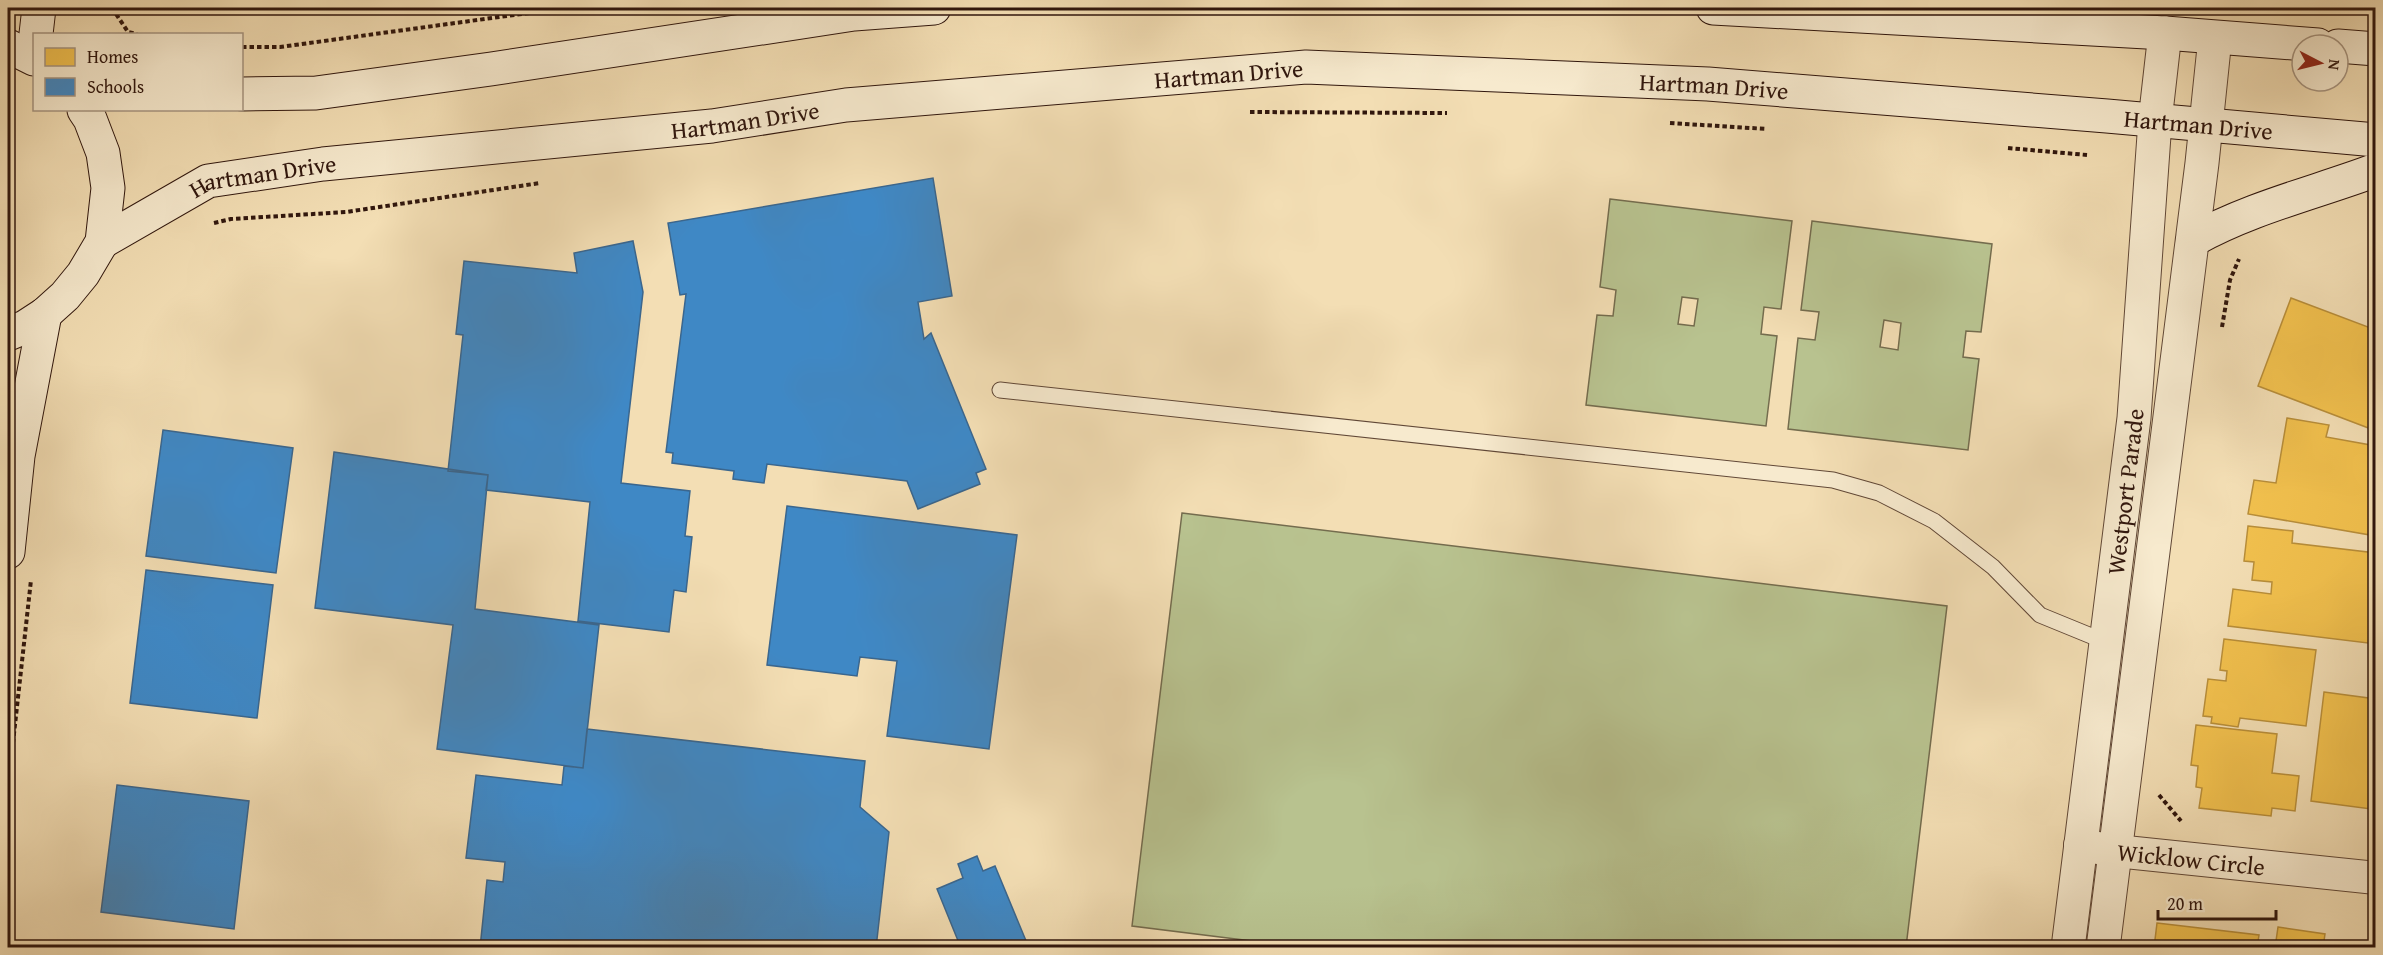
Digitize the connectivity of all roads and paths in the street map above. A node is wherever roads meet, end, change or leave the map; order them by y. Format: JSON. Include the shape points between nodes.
{"nodes":[{"id":1,"x":39,"y":8,"type":"edge"},
{"id":2,"x":112,"y":8,"type":"edge"},
{"id":3,"x":565,"y":8,"type":"edge"},
{"id":4,"x":934,"y":8,"type":"edge"},
{"id":5,"x":1713,"y":8,"type":"edge"},
{"id":6,"x":36,"y":33,"type":"edge"},
{"id":7,"x":132,"y":33,"type":"edge"},
{"id":8,"x":2165,"y":33,"type":"junction"},
{"id":9,"x":2215,"y":38,"type":"junction"},
{"id":10,"x":2290,"y":43,"type":"edge"},
{"id":11,"x":8,"y":46,"type":"edge"},
{"id":12,"x":243,"y":47,"type":"edge"},
{"id":13,"x":2350,"y":47,"type":"edge"},
{"id":14,"x":2376,"y":49,"type":"edge"},
{"id":15,"x":33,"y":58,"type":"edge"},
{"id":16,"x":243,"y":94,"type":"edge"},
{"id":17,"x":85,"y":111,"type":"edge"},
{"id":18,"x":1246,"y":112,"type":"dead end"},
{"id":19,"x":1458,"y":113,"type":"dead end"},
{"id":20,"x":2155,"y":121,"type":"junction"},
{"id":21,"x":1660,"y":122,"type":"dead end"},
{"id":22,"x":2205,"y":124,"type":"junction"},
{"id":23,"x":1778,"y":130,"type":"dead end"},
{"id":24,"x":2376,"y":140,"type":"edge"},
{"id":25,"x":2007,"y":148,"type":"dead end"},
{"id":26,"x":2098,"y":155,"type":"dead end"},
{"id":27,"x":2376,"y":170,"type":"edge"},
{"id":28,"x":541,"y":183,"type":"dead end"},
{"id":29,"x":209,"y":224,"type":"dead end"},
{"id":30,"x":2193,"y":240,"type":"junction"},
{"id":31,"x":102,"y":242,"type":"junction"},
{"id":32,"x":2243,"y":248,"type":"dead end"},
{"id":33,"x":45,"y":314,"type":"junction"},
{"id":34,"x":8,"y":334,"type":"edge"},
{"id":35,"x":2220,"y":338,"type":"dead end"},
{"id":36,"x":1000,"y":390,"type":"dead end"},
{"id":37,"x":20,"y":561,"type":"edge"},
{"id":38,"x":2106,"y":642,"type":"junction"},
{"id":39,"x":2153,"y":787,"type":"dead end"},
{"id":40,"x":8,"y":788,"type":"edge"},
{"id":41,"x":2080,"y":845,"type":"junction"},
{"id":42,"x":2116,"y":851,"type":"junction"},
{"id":43,"x":2182,"y":858,"type":"junction"},
{"id":44,"x":2376,"y":878,"type":"edge"},
{"id":45,"x":2068,"y":948,"type":"edge"},
{"id":46,"x":2103,"y":948,"type":"edge"}],
"edges":[{"from":1,"to":6,"type":"main road"},
{"from":2,"to":7,"type":"path"},
{"from":3,"to":12,"type":"path","via":[[280,47]]},
{"from":4,"to":16,"type":"main road","via":[[854,14],[316,93]]},
{"from":5,"to":8,"type":"main road"},
{"from":8,"to":9,"type":"main road"},
{"from":8,"to":20,"type":"main road","name":"Westport Parade"},
{"from":9,"to":10,"type":"main road"},
{"from":9,"to":22,"type":"main road","name":"Westport Parade"},
{"from":11,"to":15,"type":"main road"},
{"from":13,"to":14,"type":"main road"},
{"from":17,"to":31,"type":"main road","via":[[103,153],[108,188]]},
{"from":18,"to":19,"type":"path"},
{"from":20,"to":22,"type":"main road","name":"Hartman Drive"},
{"from":20,"to":31,"type":"main road","name":"Hartman Drive","via":[[1708,84],[1306,68],[846,105],[711,126],[323,164],[208,181]]},
{"from":20,"to":38,"type":"main road","name":"Westport Parade","via":[[2134,418]]},
{"from":21,"to":23,"type":"path"},
{"from":22,"to":24,"type":"main road","name":"Hartman Drive"},
{"from":22,"to":30,"type":"main road","name":"Westport Parade"},
{"from":25,"to":26,"type":"path"},
{"from":27,"to":30,"type":"main road","via":[[2269,206]]},
{"from":28,"to":29,"type":"path","via":[[346,212],[231,219]]},
{"from":30,"to":42,"type":"main road","name":"Westport Parade"},
{"from":31,"to":33,"type":"main road","via":[[77,281]]},
{"from":32,"to":35,"type":"path","via":[[2229,280]]},
{"from":33,"to":34,"type":"main road"},
{"from":33,"to":37,"type":"main road","via":[[18,456]]},
{"from":36,"to":38,"type":"lane","via":[[1833,480],[1879,493],[1934,521],[1993,567],[2040,615]]},
{"from":37,"to":40,"type":"path"},
{"from":38,"to":41,"type":"main road","name":"Westport Parade"},
{"from":39,"to":43,"type":"path","via":[[2186,826]]},
{"from":41,"to":42,"type":"street","name":"Wicklow Circle"},
{"from":41,"to":45,"type":"main road","name":"Westport Parade"},
{"from":42,"to":43,"type":"street","name":"Wicklow Circle"},
{"from":42,"to":46,"type":"main road","name":"Westport Parade"},
{"from":43,"to":44,"type":"street","name":"Wicklow Circle"}]}
